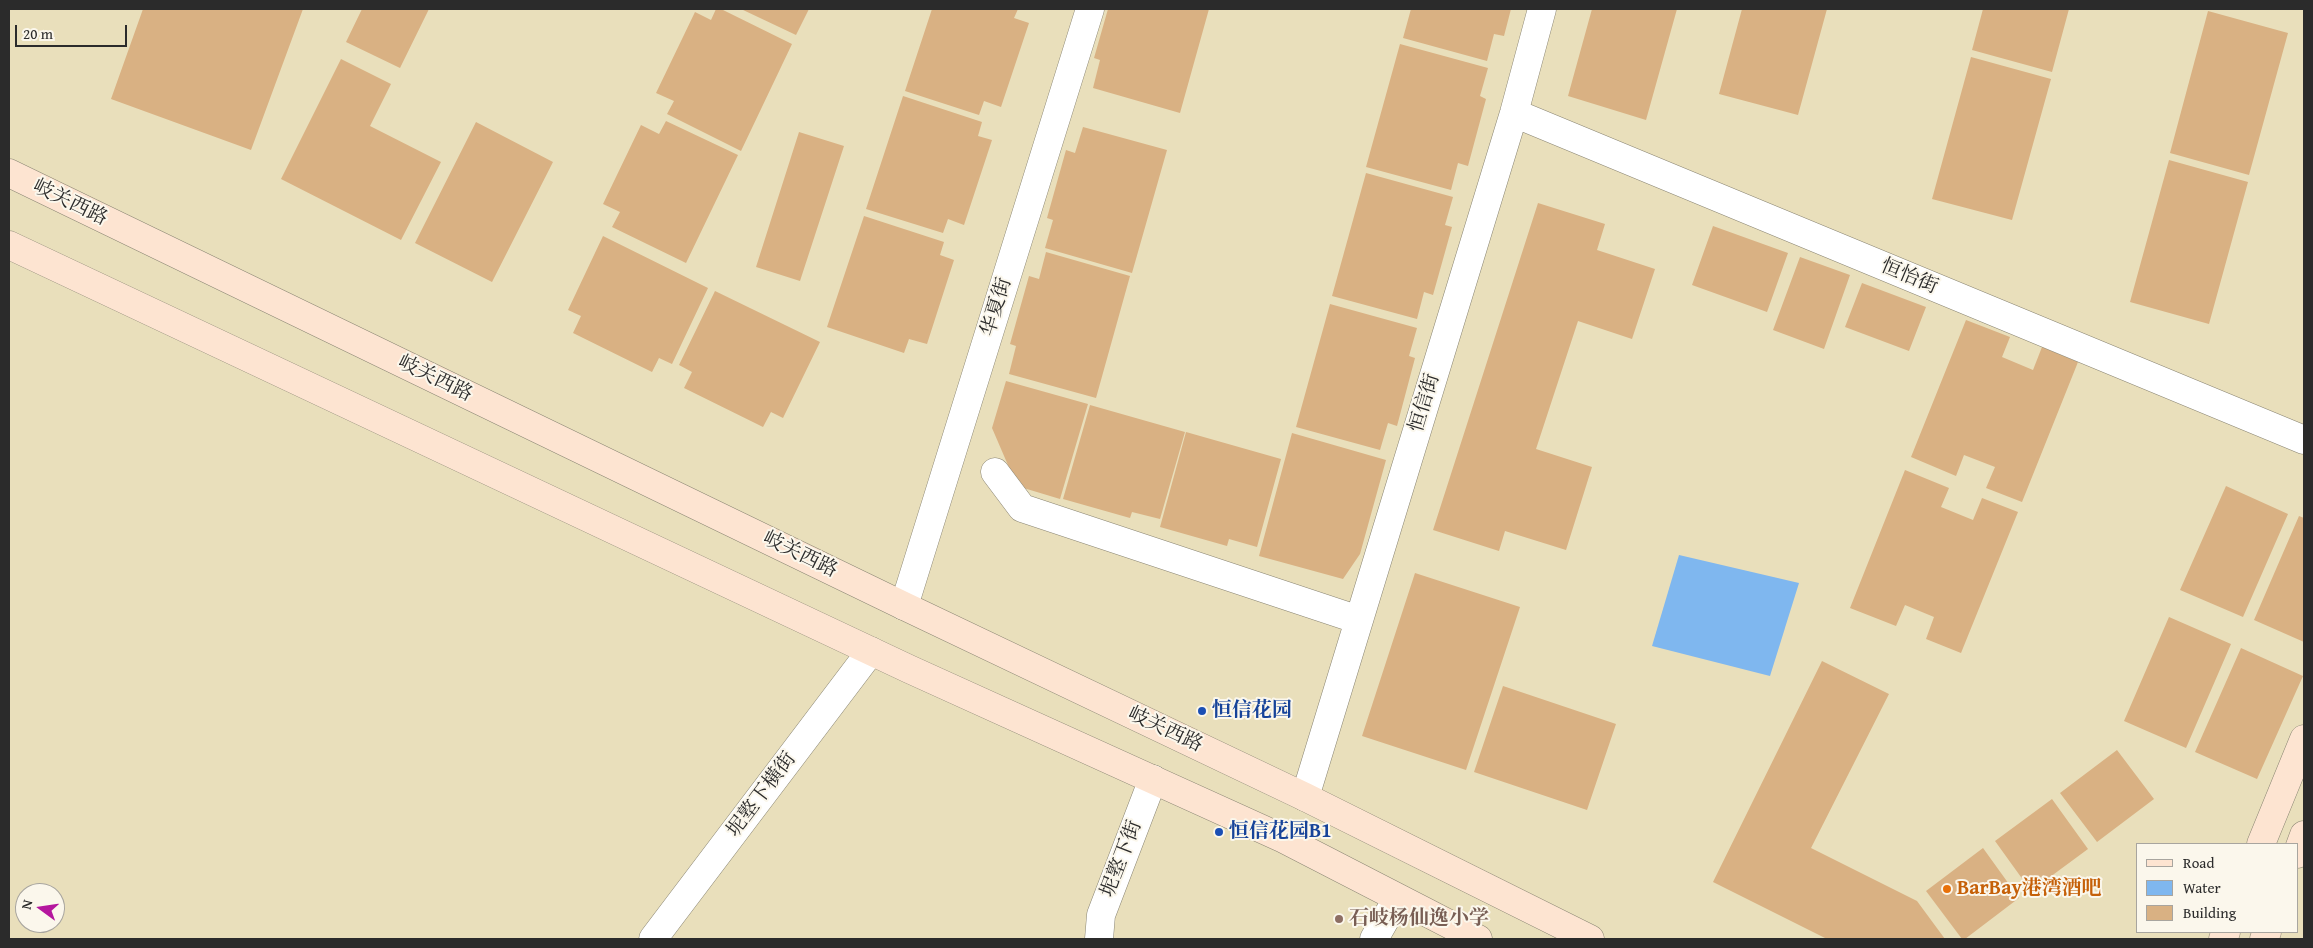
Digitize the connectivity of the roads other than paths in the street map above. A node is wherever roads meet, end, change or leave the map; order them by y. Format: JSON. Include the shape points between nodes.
{"nodes":[{"id":1,"x":1090,"y":9,"type":"edge"},
{"id":2,"x":1542,"y":9,"type":"edge"},
{"id":3,"x":1514,"y":113,"type":"junction"},
{"id":4,"x":11,"y":172,"type":"edge"},
{"id":5,"x":9,"y":246,"type":"edge"},
{"id":6,"x":2304,"y":440,"type":"edge"},
{"id":7,"x":995,"y":472,"type":"dead end"},
{"id":8,"x":904,"y":606,"type":"junction"},
{"id":9,"x":1359,"y":620,"type":"junction"},
{"id":10,"x":871,"y":650,"type":"junction"},
{"id":11,"x":2304,"y":739,"type":"edge"},
{"id":12,"x":1153,"y":779,"type":"junction"},
{"id":13,"x":1305,"y":796,"type":"junction"},
{"id":14,"x":2304,"y":834,"type":"edge"},
{"id":15,"x":2261,"y":843,"type":"edge"},
{"id":16,"x":2298,"y":851,"type":"edge"},
{"id":17,"x":1397,"y":899,"type":"junction"},
{"id":18,"x":653,"y":939,"type":"edge"},
{"id":19,"x":1099,"y":939,"type":"edge"},
{"id":20,"x":1374,"y":939,"type":"edge"},
{"id":21,"x":1478,"y":939,"type":"edge"},
{"id":22,"x":1590,"y":939,"type":"edge"}],
"edges":[{"from":1,"to":8,"type":"street","name":"华夏街"},
{"from":2,"to":3,"type":"street","name":"恒信街"},
{"from":3,"to":6,"type":"street","name":"恒怡街"},
{"from":3,"to":9,"type":"street","name":"恒信街"},
{"from":4,"to":8,"type":"main road","name":"岐关西路"},
{"from":5,"to":10,"type":"main road"},
{"from":7,"to":9,"type":"street","via":[[1022,508]]},
{"from":8,"to":13,"type":"main road","name":"岐关西路"},
{"from":9,"to":13,"type":"street","name":"恒信街"},
{"from":10,"to":12,"type":"main road"},
{"from":10,"to":18,"type":"street","name":"坭墪下橫街"},
{"from":11,"to":15,"type":"main road"},
{"from":12,"to":17,"type":"main road","via":[[1284,839]]},
{"from":12,"to":19,"type":"street","name":"坭墪下街","via":[[1101,915]]},
{"from":13,"to":22,"type":"main road","name":"岐关西路"},
{"from":14,"to":16,"type":"main road"},
{"from":17,"to":20,"type":"street"},
{"from":17,"to":21,"type":"main road"}]}
